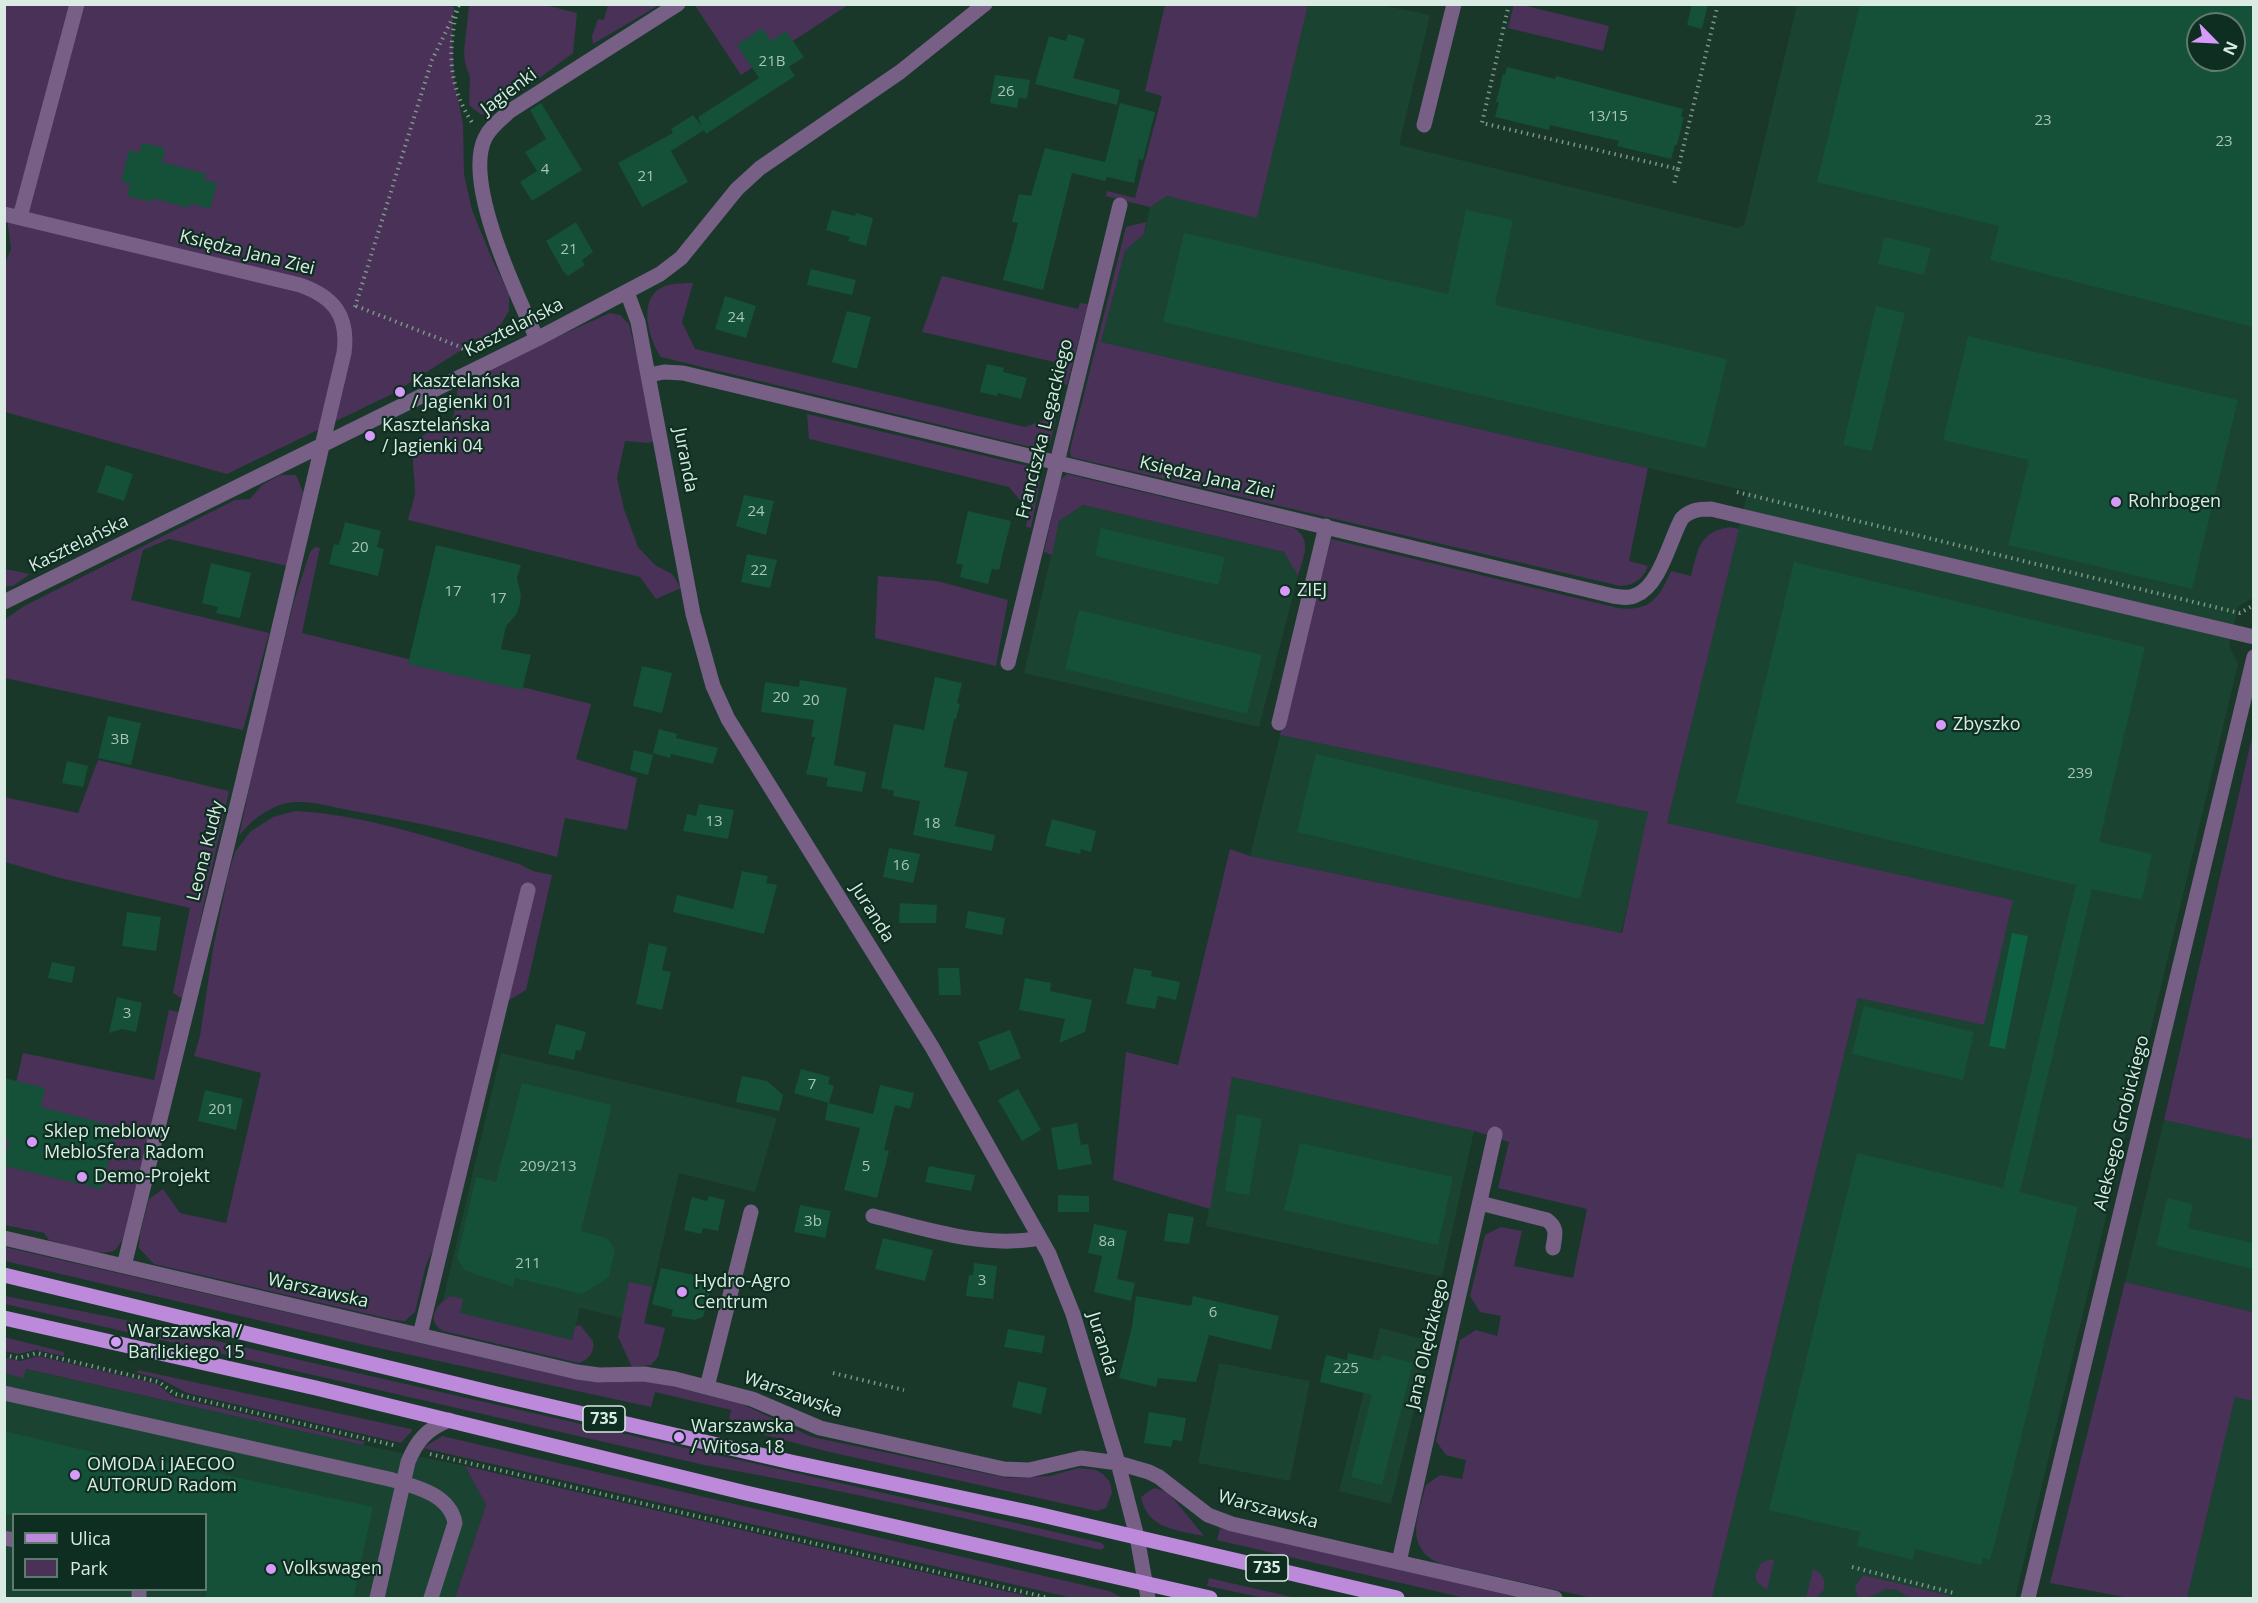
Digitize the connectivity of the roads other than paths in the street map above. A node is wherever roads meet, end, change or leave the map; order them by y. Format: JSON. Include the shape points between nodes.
{"nodes":[{"id":1,"x":77,"y":4,"type":"edge"},
{"id":2,"x":678,"y":4,"type":"edge"},
{"id":3,"x":985,"y":4,"type":"edge"},
{"id":4,"x":1454,"y":4,"type":"edge"},
{"id":5,"x":1424,"y":125,"type":"dead end"},
{"id":6,"x":1120,"y":205,"type":"dead end"},
{"id":7,"x":4,"y":214,"type":"edge"},
{"id":8,"x":20,"y":217,"type":"junction"},
{"id":9,"x":627,"y":292,"type":"junction"},
{"id":10,"x":537,"y":339,"type":"junction"},
{"id":11,"x":649,"y":375,"type":"junction"},
{"id":12,"x":322,"y":445,"type":"junction"},
{"id":13,"x":1057,"y":462,"type":"junction"},
{"id":14,"x":1326,"y":526,"type":"junction"},
{"id":15,"x":4,"y":602,"type":"edge"},
{"id":16,"x":2253,"y":638,"type":"edge"},
{"id":17,"x":2253,"y":657,"type":"edge"},
{"id":18,"x":1008,"y":663,"type":"dead end"},
{"id":19,"x":1279,"y":723,"type":"dead end"},
{"id":20,"x":528,"y":890,"type":"dead end"},
{"id":21,"x":1495,"y":1134,"type":"dead end"},
{"id":22,"x":1480,"y":1203,"type":"junction"},
{"id":23,"x":751,"y":1212,"type":"dead end"},
{"id":24,"x":873,"y":1216,"type":"dead end"},
{"id":25,"x":4,"y":1238,"type":"edge"},
{"id":26,"x":1041,"y":1238,"type":"junction"},
{"id":27,"x":1553,"y":1248,"type":"dead end"},
{"id":28,"x":124,"y":1266,"type":"junction"},
{"id":29,"x":4,"y":1275,"type":"edge"},
{"id":30,"x":4,"y":1317,"type":"edge"},
{"id":31,"x":420,"y":1335,"type":"junction"},
{"id":32,"x":707,"y":1387,"type":"junction"},
{"id":33,"x":4,"y":1393,"type":"edge"},
{"id":34,"x":449,"y":1420,"type":"junction"},
{"id":35,"x":1118,"y":1462,"type":"junction"},
{"id":36,"x":403,"y":1483,"type":"junction"},
{"id":37,"x":1137,"y":1537,"type":"junction"},
{"id":38,"x":1399,"y":1562,"type":"junction"},
{"id":39,"x":1147,"y":1591,"type":"edge"},
{"id":40,"x":377,"y":1599,"type":"edge"},
{"id":41,"x":431,"y":1599,"type":"edge"},
{"id":42,"x":1210,"y":1599,"type":"edge"},
{"id":43,"x":1397,"y":1599,"type":"edge"},
{"id":44,"x":1555,"y":1599,"type":"edge"},
{"id":45,"x":2028,"y":1599,"type":"edge"}],
"edges":[{"from":1,"to":8,"type":"street"},
{"from":2,"to":10,"type":"street","name":"Jagienki","via":[[510,111],[484,139],[479,164],[487,212]]},
{"from":3,"to":9,"type":"street","name":"Kasztelańska","via":[[900,72],[760,168],[737,189],[681,258]]},
{"from":4,"to":5,"type":"street"},
{"from":6,"to":13,"type":"street","name":"Franciszka Legackiego"},
{"from":7,"to":8,"type":"street","name":"Księdza Jana Ziei"},
{"from":8,"to":12,"type":"street","name":"Księdza Jana Ziei","via":[[318,291],[338,311],[345,332]]},
{"from":9,"to":10,"type":"street","name":"Kasztelańska"},
{"from":9,"to":11,"type":"street","name":"Juranda"},
{"from":10,"to":12,"type":"street","name":"Kasztelańska"},
{"from":11,"to":13,"type":"street","name":"Księdza Jana Ziei","via":[[683,373]]},
{"from":11,"to":26,"type":"street","name":"Juranda","via":[[693,614],[713,687],[728,719],[932,1047]]},
{"from":12,"to":15,"type":"street","name":"Kasztelańska"},
{"from":12,"to":28,"type":"street","name":"Leona Kudły"},
{"from":13,"to":14,"type":"street","name":"Księdza Jana Ziei"},
{"from":13,"to":18,"type":"street","name":"Franciszka Legackiego"},
{"from":14,"to":16,"type":"street","name":"Księdza Jana Ziei","via":[[1624,598],[1635,596],[1653,581],[1682,518],[1689,512],[1711,509]]},
{"from":14,"to":19,"type":"street"},
{"from":17,"to":45,"type":"street","name":"Aleksego Grobickiego"},
{"from":20,"to":31,"type":"street"},
{"from":21,"to":22,"type":"street","name":"Jana Olędzkiego"},
{"from":22,"to":27,"type":"street","via":[[1547,1220],[1556,1231]]},
{"from":22,"to":38,"type":"street","name":"Jana Olędzkiego"},
{"from":23,"to":32,"type":"street"},
{"from":24,"to":26,"type":"street","via":[[996,1241]]},
{"from":25,"to":28,"type":"street","name":"Warszawska"},
{"from":26,"to":35,"type":"street","name":"Juranda","via":[[1073,1314]]},
{"from":28,"to":31,"type":"street","name":"Warszawska"},
{"from":29,"to":37,"type":"main road","number":"735","via":[[497,1394]]},
{"from":30,"to":34,"type":"main road","number":"735"},
{"from":31,"to":32,"type":"street","name":"Warszawska","via":[[589,1374],[644,1374]]},
{"from":32,"to":35,"type":"street","name":"Warszawska","via":[[752,1399],[820,1428],[1004,1469],[1029,1470],[1081,1458]]},
{"from":33,"to":36,"type":"street"},
{"from":34,"to":36,"type":"street","via":[[425,1432],[414,1449]]},
{"from":34,"to":39,"type":"main road","number":"735"},
{"from":35,"to":37,"type":"street","name":"Juranda"},
{"from":35,"to":38,"type":"street","name":"Warszawska","via":[[1159,1477],[1215,1519]]},
{"from":36,"to":40,"type":"street"},
{"from":36,"to":41,"type":"street","via":[[448,1504],[453,1514],[455,1523]]},
{"from":37,"to":39,"type":"street","name":"Juranda"},
{"from":37,"to":43,"type":"main road","number":"735"},
{"from":38,"to":44,"type":"street","name":"Warszawska"},
{"from":39,"to":42,"type":"main road","number":"735"}]}
